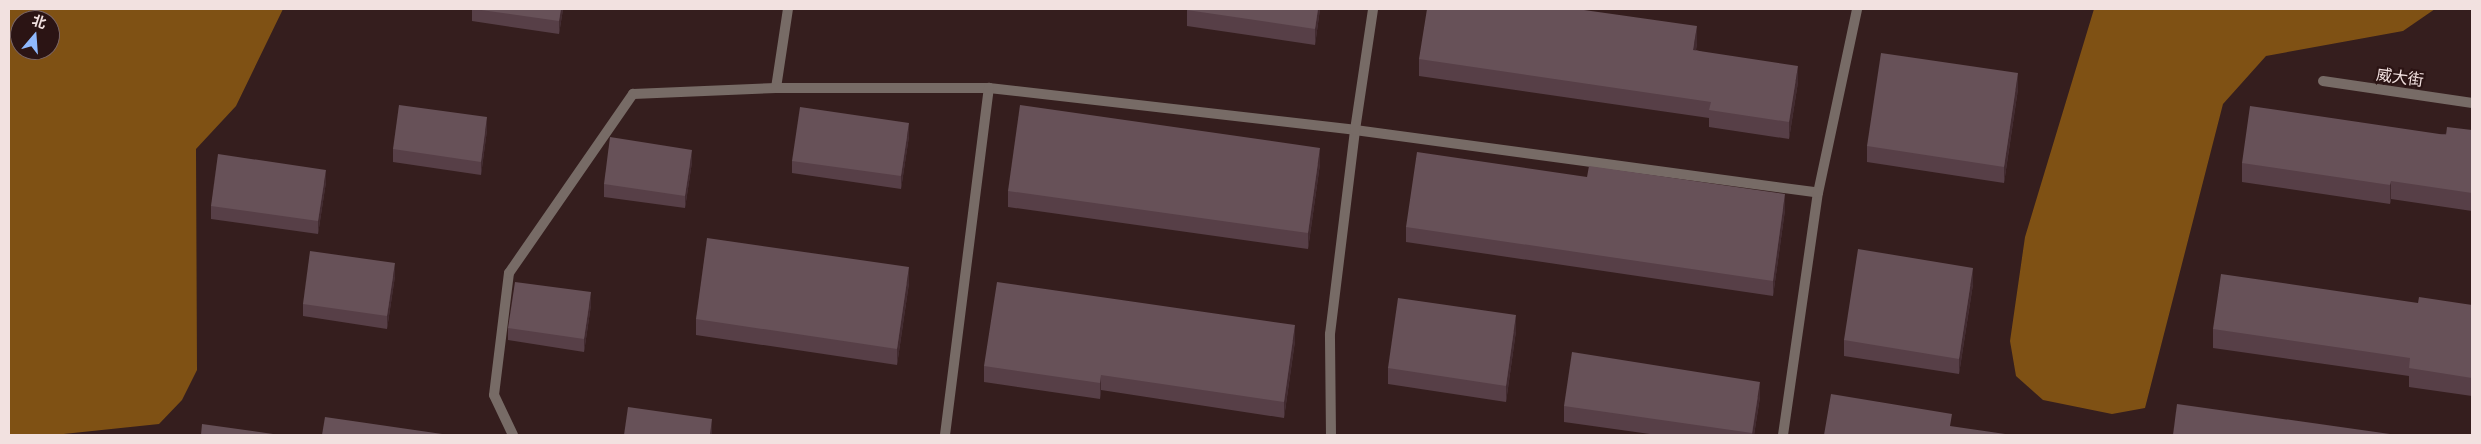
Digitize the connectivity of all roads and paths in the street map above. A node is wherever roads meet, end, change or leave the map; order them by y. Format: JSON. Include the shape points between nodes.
{"nodes":[{"id":1,"x":788,"y":9,"type":"edge"},
{"id":2,"x":1373,"y":9,"type":"edge"},
{"id":3,"x":1857,"y":9,"type":"edge"},
{"id":4,"x":2323,"y":81,"type":"dead end"},
{"id":5,"x":776,"y":88,"type":"junction"},
{"id":6,"x":989,"y":88,"type":"junction"},
{"id":7,"x":2472,"y":103,"type":"edge"},
{"id":8,"x":1355,"y":130,"type":"junction"},
{"id":9,"x":1818,"y":193,"type":"junction"},
{"id":10,"x":513,"y":435,"type":"edge"},
{"id":11,"x":945,"y":435,"type":"edge"},
{"id":12,"x":1331,"y":435,"type":"edge"},
{"id":13,"x":1783,"y":435,"type":"edge"}],
"edges":[{"from":1,"to":5,"type":"street"},
{"from":2,"to":8,"type":"street"},
{"from":3,"to":9,"type":"street"},
{"from":4,"to":7,"type":"street","name":"威大街"},
{"from":5,"to":6,"type":"street"},
{"from":5,"to":10,"type":"street","via":[[633,94],[509,273],[494,395]]},
{"from":6,"to":8,"type":"street"},
{"from":6,"to":11,"type":"street"},
{"from":8,"to":9,"type":"street"},
{"from":8,"to":12,"type":"street","via":[[1330,334]]},
{"from":9,"to":13,"type":"street"}]}
